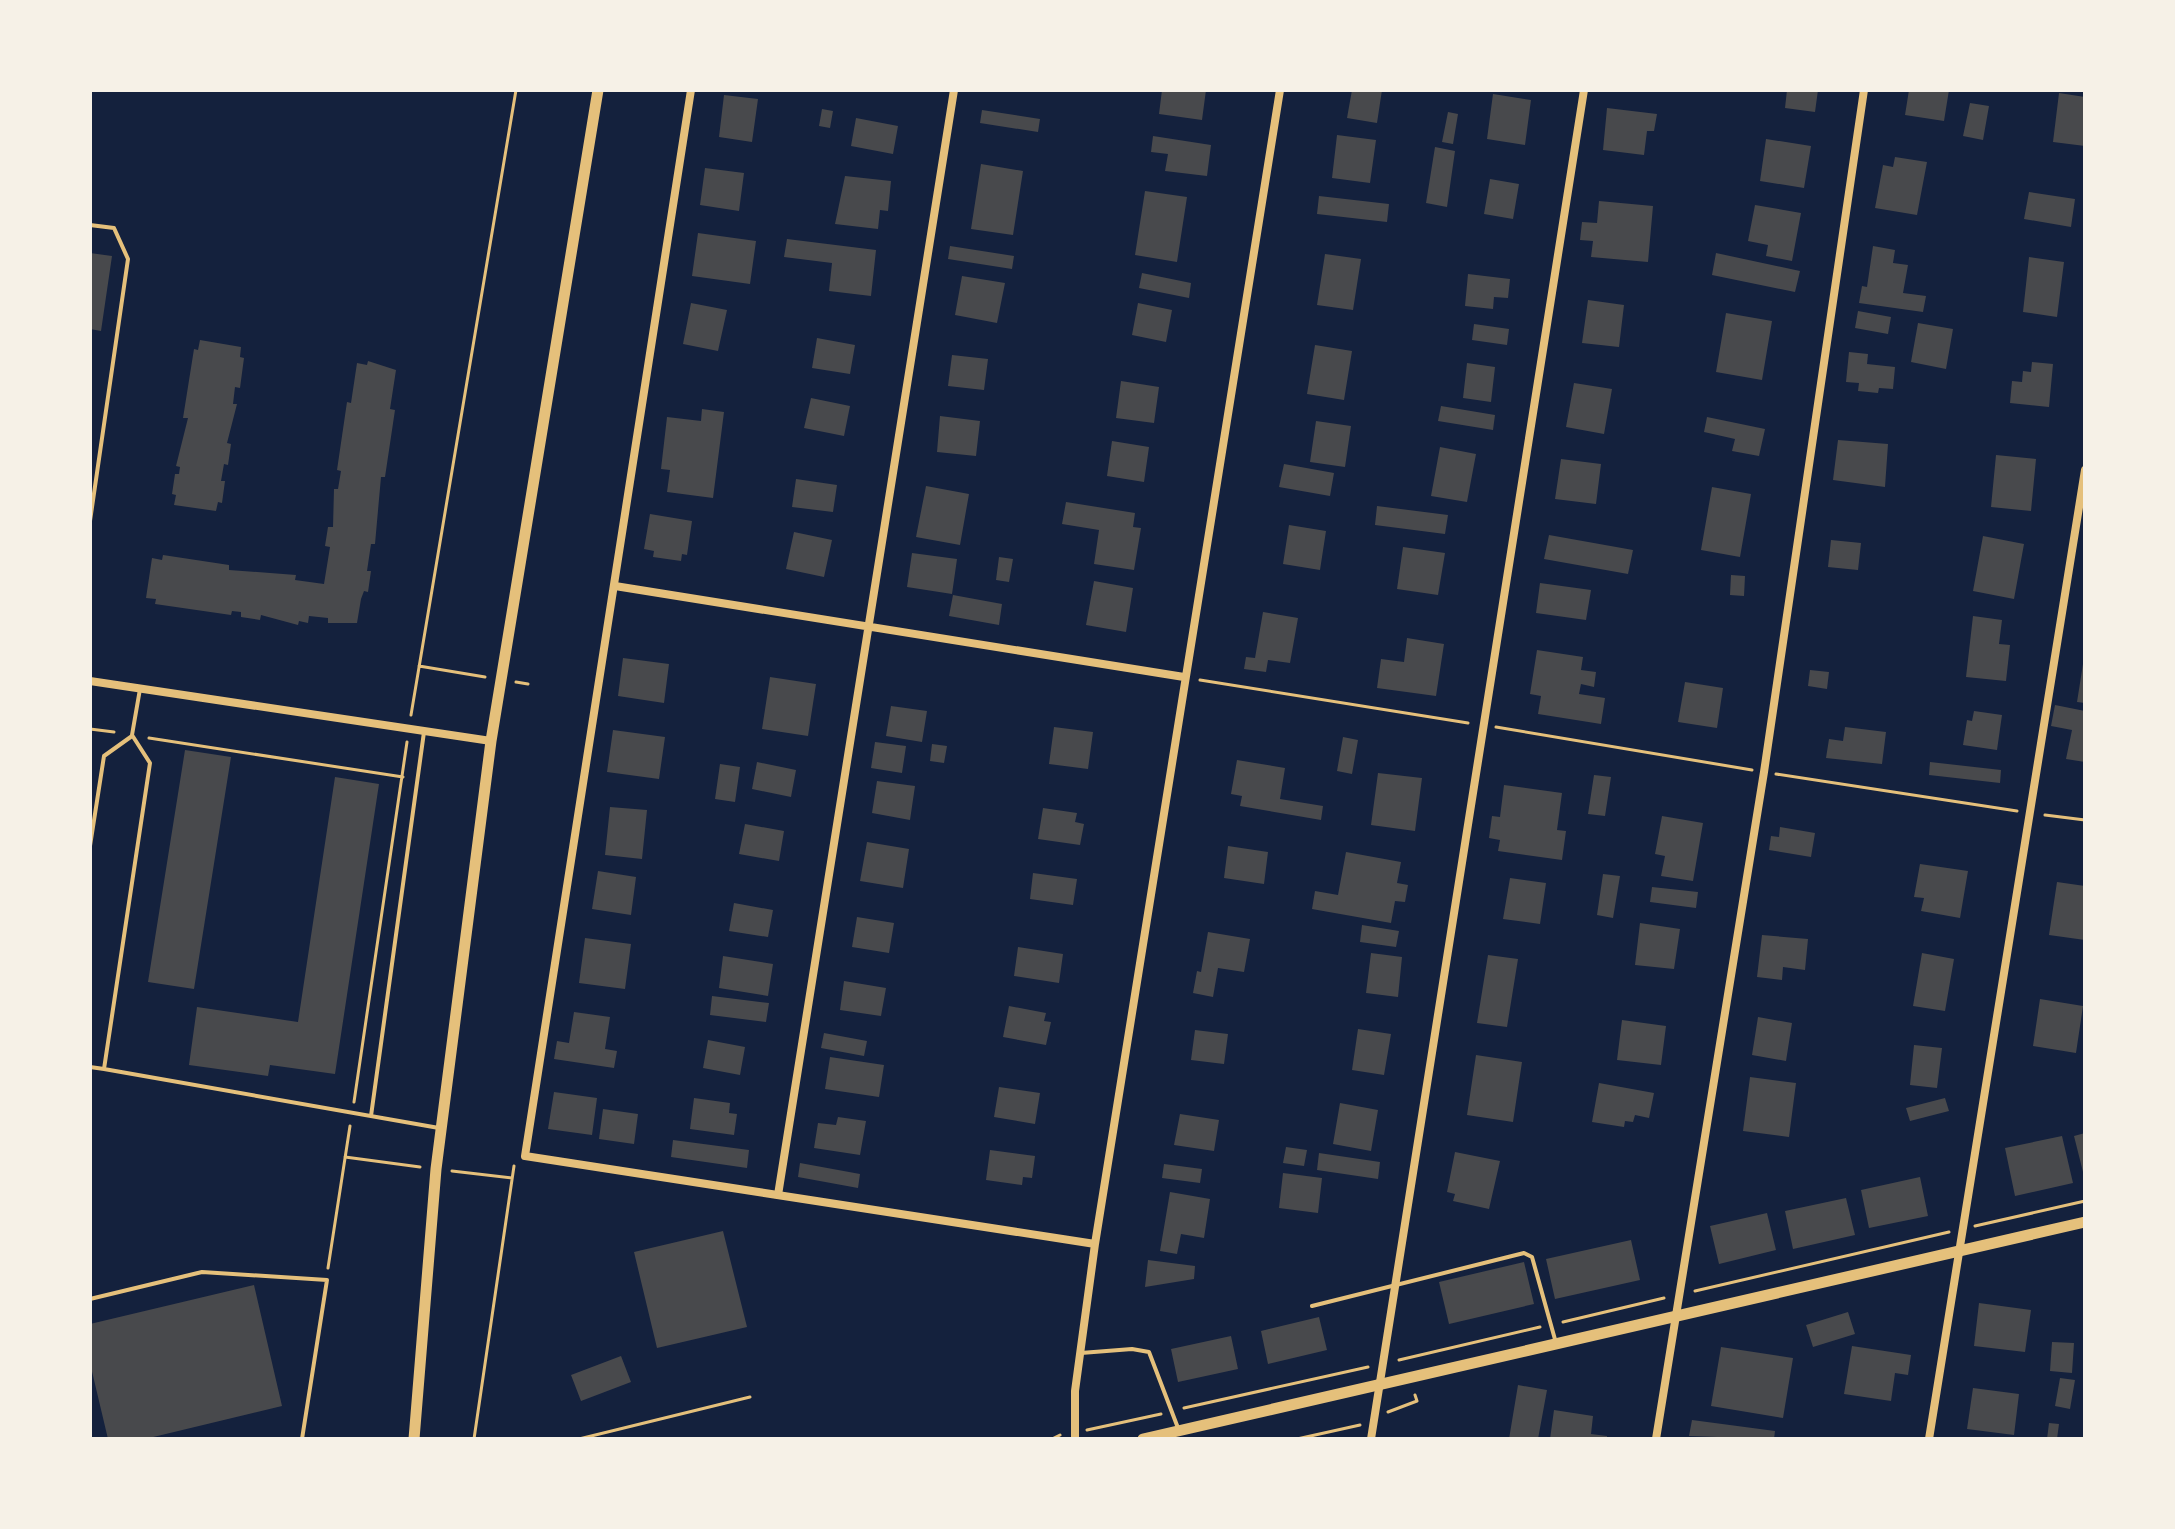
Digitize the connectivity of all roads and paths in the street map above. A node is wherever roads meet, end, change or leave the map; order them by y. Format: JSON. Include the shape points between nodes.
{"nodes":[{"id":1,"x":516,"y":90,"type":"edge"},
{"id":2,"x":598,"y":90,"type":"edge"},
{"id":3,"x":691,"y":90,"type":"edge"},
{"id":4,"x":954,"y":90,"type":"edge"},
{"id":5,"x":1280,"y":90,"type":"edge"},
{"id":6,"x":1584,"y":90,"type":"edge"},
{"id":7,"x":1864,"y":90,"type":"edge"},
{"id":8,"x":90,"y":225,"type":"edge"},
{"id":9,"x":2085,"y":470,"type":"edge"},
{"id":10,"x":90,"y":521,"type":"edge"},
{"id":11,"x":615,"y":586,"type":"junction"},
{"id":12,"x":870,"y":629,"type":"junction"},
{"id":13,"x":419,"y":666,"type":"junction"},
{"id":14,"x":1184,"y":677,"type":"junction"},
{"id":15,"x":501,"y":680,"type":"junction"},
{"id":16,"x":90,"y":681,"type":"edge"},
{"id":17,"x":528,"y":684,"type":"dead end"},
{"id":18,"x":140,"y":689,"type":"junction"},
{"id":19,"x":1483,"y":725,"type":"junction"},
{"id":20,"x":90,"y":729,"type":"edge"},
{"id":21,"x":409,"y":730,"type":"junction"},
{"id":22,"x":424,"y":732,"type":"junction"},
{"id":23,"x":132,"y":735,"type":"junction"},
{"id":24,"x":491,"y":741,"type":"junction"},
{"id":25,"x":1764,"y":772,"type":"junction"},
{"id":26,"x":401,"y":777,"type":"junction"},
{"id":27,"x":418,"y":779,"type":"junction"},
{"id":28,"x":2032,"y":814,"type":"junction"},
{"id":29,"x":2085,"y":820,"type":"edge"},
{"id":30,"x":90,"y":846,"type":"edge"},
{"id":31,"x":90,"y":1067,"type":"edge"},
{"id":32,"x":104,"y":1069,"type":"junction"},
{"id":33,"x":352,"y":1114,"type":"junction"},
{"id":34,"x":371,"y":1116,"type":"junction"},
{"id":35,"x":442,"y":1128,"type":"junction"},
{"id":36,"x":525,"y":1156,"type":"junction"},
{"id":37,"x":778,"y":1195,"type":"junction"},
{"id":38,"x":2085,"y":1201,"type":"edge"},
{"id":39,"x":2085,"y":1222,"type":"edge"},
{"id":40,"x":1962,"y":1228,"type":"junction"},
{"id":41,"x":1095,"y":1244,"type":"junction"},
{"id":42,"x":1958,"y":1251,"type":"junction"},
{"id":43,"x":327,"y":1280,"type":"junction"},
{"id":44,"x":1394,"y":1286,"type":"junction"},
{"id":45,"x":1677,"y":1295,"type":"junction"},
{"id":46,"x":90,"y":1299,"type":"edge"},
{"id":47,"x":1312,"y":1306,"type":"dead end"},
{"id":48,"x":1674,"y":1317,"type":"junction"},
{"id":49,"x":1551,"y":1325,"type":"junction"},
{"id":50,"x":1556,"y":1343,"type":"junction"},
{"id":51,"x":1079,"y":1354,"type":"junction"},
{"id":52,"x":1383,"y":1364,"type":"junction"},
{"id":53,"x":1380,"y":1383,"type":"junction"},
{"id":54,"x":750,"y":1397,"type":"dead end"},
{"id":55,"x":1173,"y":1411,"type":"junction"},
{"id":56,"x":1179,"y":1430,"type":"junction"},
{"id":57,"x":1075,"y":1436,"type":"edge"},
{"id":58,"x":302,"y":1439,"type":"edge"},
{"id":59,"x":414,"y":1439,"type":"edge"},
{"id":60,"x":474,"y":1439,"type":"edge"},
{"id":61,"x":579,"y":1439,"type":"edge"},
{"id":62,"x":1052,"y":1439,"type":"edge"},
{"id":63,"x":1143,"y":1439,"type":"edge"},
{"id":64,"x":1371,"y":1439,"type":"edge"},
{"id":65,"x":1656,"y":1439,"type":"edge"},
{"id":66,"x":1929,"y":1439,"type":"edge"}],
"edges":[{"from":1,"to":13,"type":"path"},
{"from":2,"to":15,"type":"street"},
{"from":3,"to":11,"type":"street"},
{"from":4,"to":12,"type":"street"},
{"from":5,"to":14,"type":"street"},
{"from":6,"to":19,"type":"street"},
{"from":7,"to":25,"type":"street"},
{"from":8,"to":10,"type":"lane","via":[[114,228],[128,259]]},
{"from":9,"to":28,"type":"street"},
{"from":11,"to":12,"type":"street"},
{"from":11,"to":36,"type":"street"},
{"from":12,"to":14,"type":"street"},
{"from":12,"to":37,"type":"street"},
{"from":13,"to":15,"type":"path"},
{"from":13,"to":21,"type":"path"},
{"from":14,"to":19,"type":"path"},
{"from":14,"to":41,"type":"street"},
{"from":15,"to":17,"type":"path"},
{"from":15,"to":24,"type":"street"},
{"from":16,"to":18,"type":"street"},
{"from":18,"to":21,"type":"street"},
{"from":18,"to":23,"type":"lane"},
{"from":19,"to":25,"type":"path"},
{"from":19,"to":44,"type":"street"},
{"from":20,"to":23,"type":"path"},
{"from":21,"to":22,"type":"street"},
{"from":21,"to":26,"type":"path"},
{"from":22,"to":24,"type":"street"},
{"from":22,"to":27,"type":"lane"},
{"from":23,"to":26,"type":"path"},
{"from":23,"to":30,"type":"lane","via":[[104,756]]},
{"from":23,"to":32,"type":"lane","via":[[150,763]]},
{"from":24,"to":35,"type":"street"},
{"from":25,"to":28,"type":"path"},
{"from":25,"to":45,"type":"street"},
{"from":26,"to":27,"type":"path"},
{"from":26,"to":33,"type":"path"},
{"from":27,"to":34,"type":"lane"},
{"from":28,"to":29,"type":"path"},
{"from":28,"to":40,"type":"street"},
{"from":31,"to":32,"type":"lane"},
{"from":32,"to":33,"type":"lane"},
{"from":33,"to":34,"type":"lane"},
{"from":33,"to":43,"type":"path"},
{"from":34,"to":35,"type":"lane"},
{"from":35,"to":59,"type":"street"},
{"from":36,"to":37,"type":"street"},
{"from":36,"to":60,"type":"path","via":[[515,1163],[512,1178]]},
{"from":37,"to":41,"type":"street"},
{"from":38,"to":40,"type":"path"},
{"from":39,"to":42,"type":"street"},
{"from":40,"to":42,"type":"street"},
{"from":40,"to":45,"type":"path"},
{"from":41,"to":51,"type":"street"},
{"from":42,"to":48,"type":"street"},
{"from":42,"to":66,"type":"street"},
{"from":43,"to":46,"type":"lane","via":[[202,1272]]},
{"from":43,"to":58,"type":"lane"},
{"from":44,"to":47,"type":"lane"},
{"from":44,"to":49,"type":"lane","via":[[1529,1253]]},
{"from":44,"to":52,"type":"street"},
{"from":45,"to":48,"type":"street"},
{"from":45,"to":49,"type":"path"},
{"from":48,"to":50,"type":"street"},
{"from":48,"to":65,"type":"street"},
{"from":49,"to":50,"type":"lane"},
{"from":49,"to":52,"type":"path"},
{"from":50,"to":53,"type":"street"},
{"from":51,"to":55,"type":"lane","via":[[1149,1352]]},
{"from":51,"to":57,"type":"street"},
{"from":52,"to":53,"type":"street"},
{"from":52,"to":55,"type":"path"},
{"from":53,"to":56,"type":"street"},
{"from":53,"to":64,"type":"street"},
{"from":54,"to":61,"type":"path"},
{"from":55,"to":56,"type":"lane"},
{"from":55,"to":57,"type":"path"},
{"from":56,"to":63,"type":"street"},
{"from":57,"to":62,"type":"path"}]}
